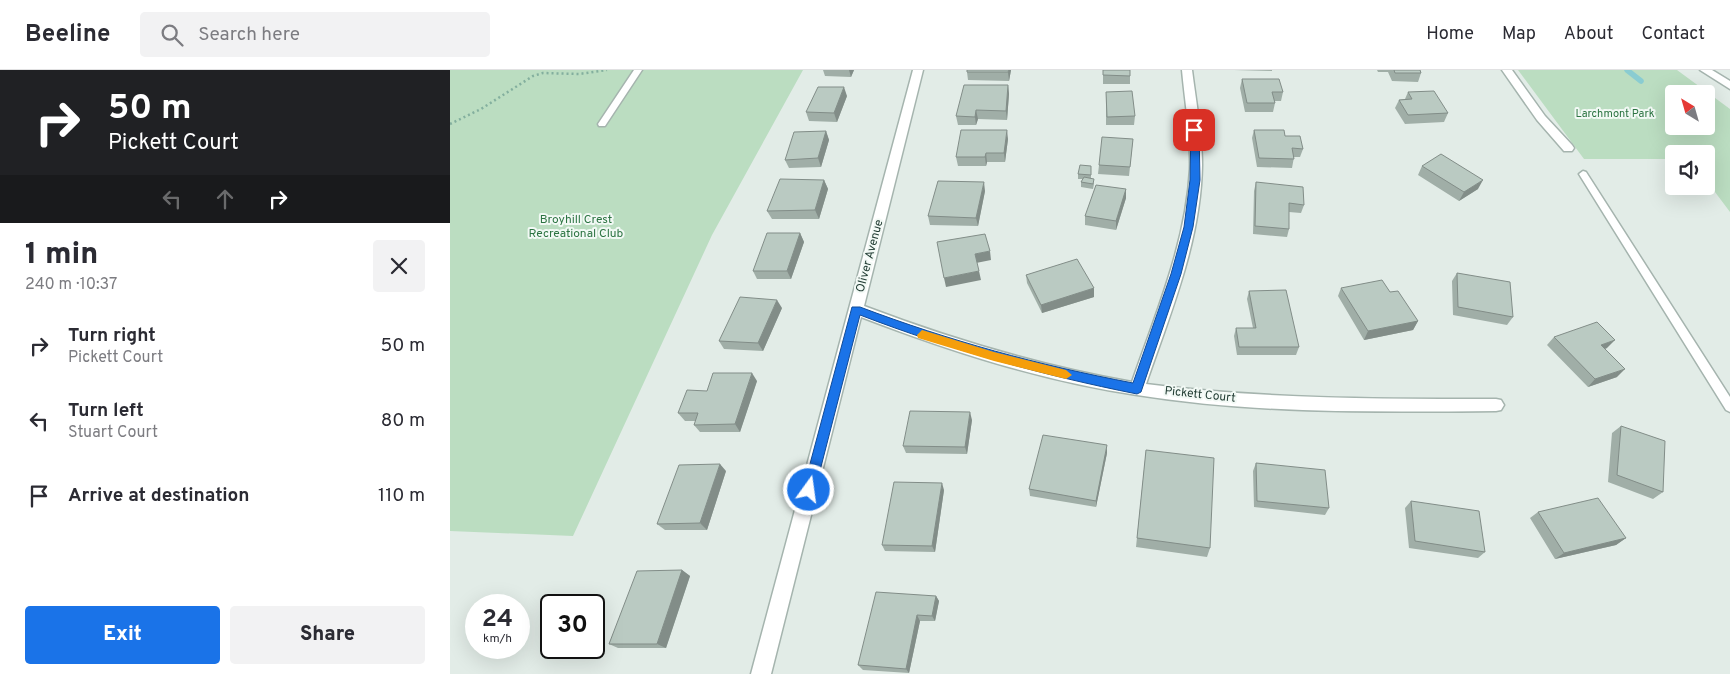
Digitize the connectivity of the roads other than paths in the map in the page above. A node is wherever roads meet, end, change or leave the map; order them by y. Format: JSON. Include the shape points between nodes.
{"nodes":[{"id":1,"x":638,"y":70,"type":"edge"},
{"id":2,"x":918,"y":70,"type":"edge"},
{"id":3,"x":1187,"y":70,"type":"edge"},
{"id":4,"x":1507,"y":70,"type":"edge"},
{"id":5,"x":1705,"y":70,"type":"edge"},
{"id":6,"x":1730,"y":86,"type":"edge"},
{"id":7,"x":602,"y":124,"type":"dead end"},
{"id":8,"x":1568,"y":148,"type":"dead end"},
{"id":9,"x":1583,"y":174,"type":"dead end"},
{"id":10,"x":856,"y":309,"type":"junction"},
{"id":11,"x":1137,"y":389,"type":"junction"},
{"id":12,"x":1496,"y":405,"type":"dead end"},
{"id":13,"x":1730,"y":407,"type":"edge"},
{"id":14,"x":761,"y":674,"type":"edge"}],
"edges":[{"from":1,"to":7,"type":"lane"},
{"from":2,"to":10,"type":"street","name":"Oliver Avenue"},
{"from":3,"to":11,"type":"street","via":[[1195,138],[1195,180],[1189,227]]},
{"from":4,"to":8,"type":"street","via":[[1541,118]]},
{"from":5,"to":6,"type":"street"},
{"from":9,"to":13,"type":"lane"},
{"from":10,"to":11,"type":"street","name":"Pickett Court","via":[[923,335],[994,357]]},
{"from":10,"to":14,"type":"street","name":"Oliver Avenue"},
{"from":11,"to":12,"type":"street","name":"Pickett Court","via":[[1328,405]]}]}
